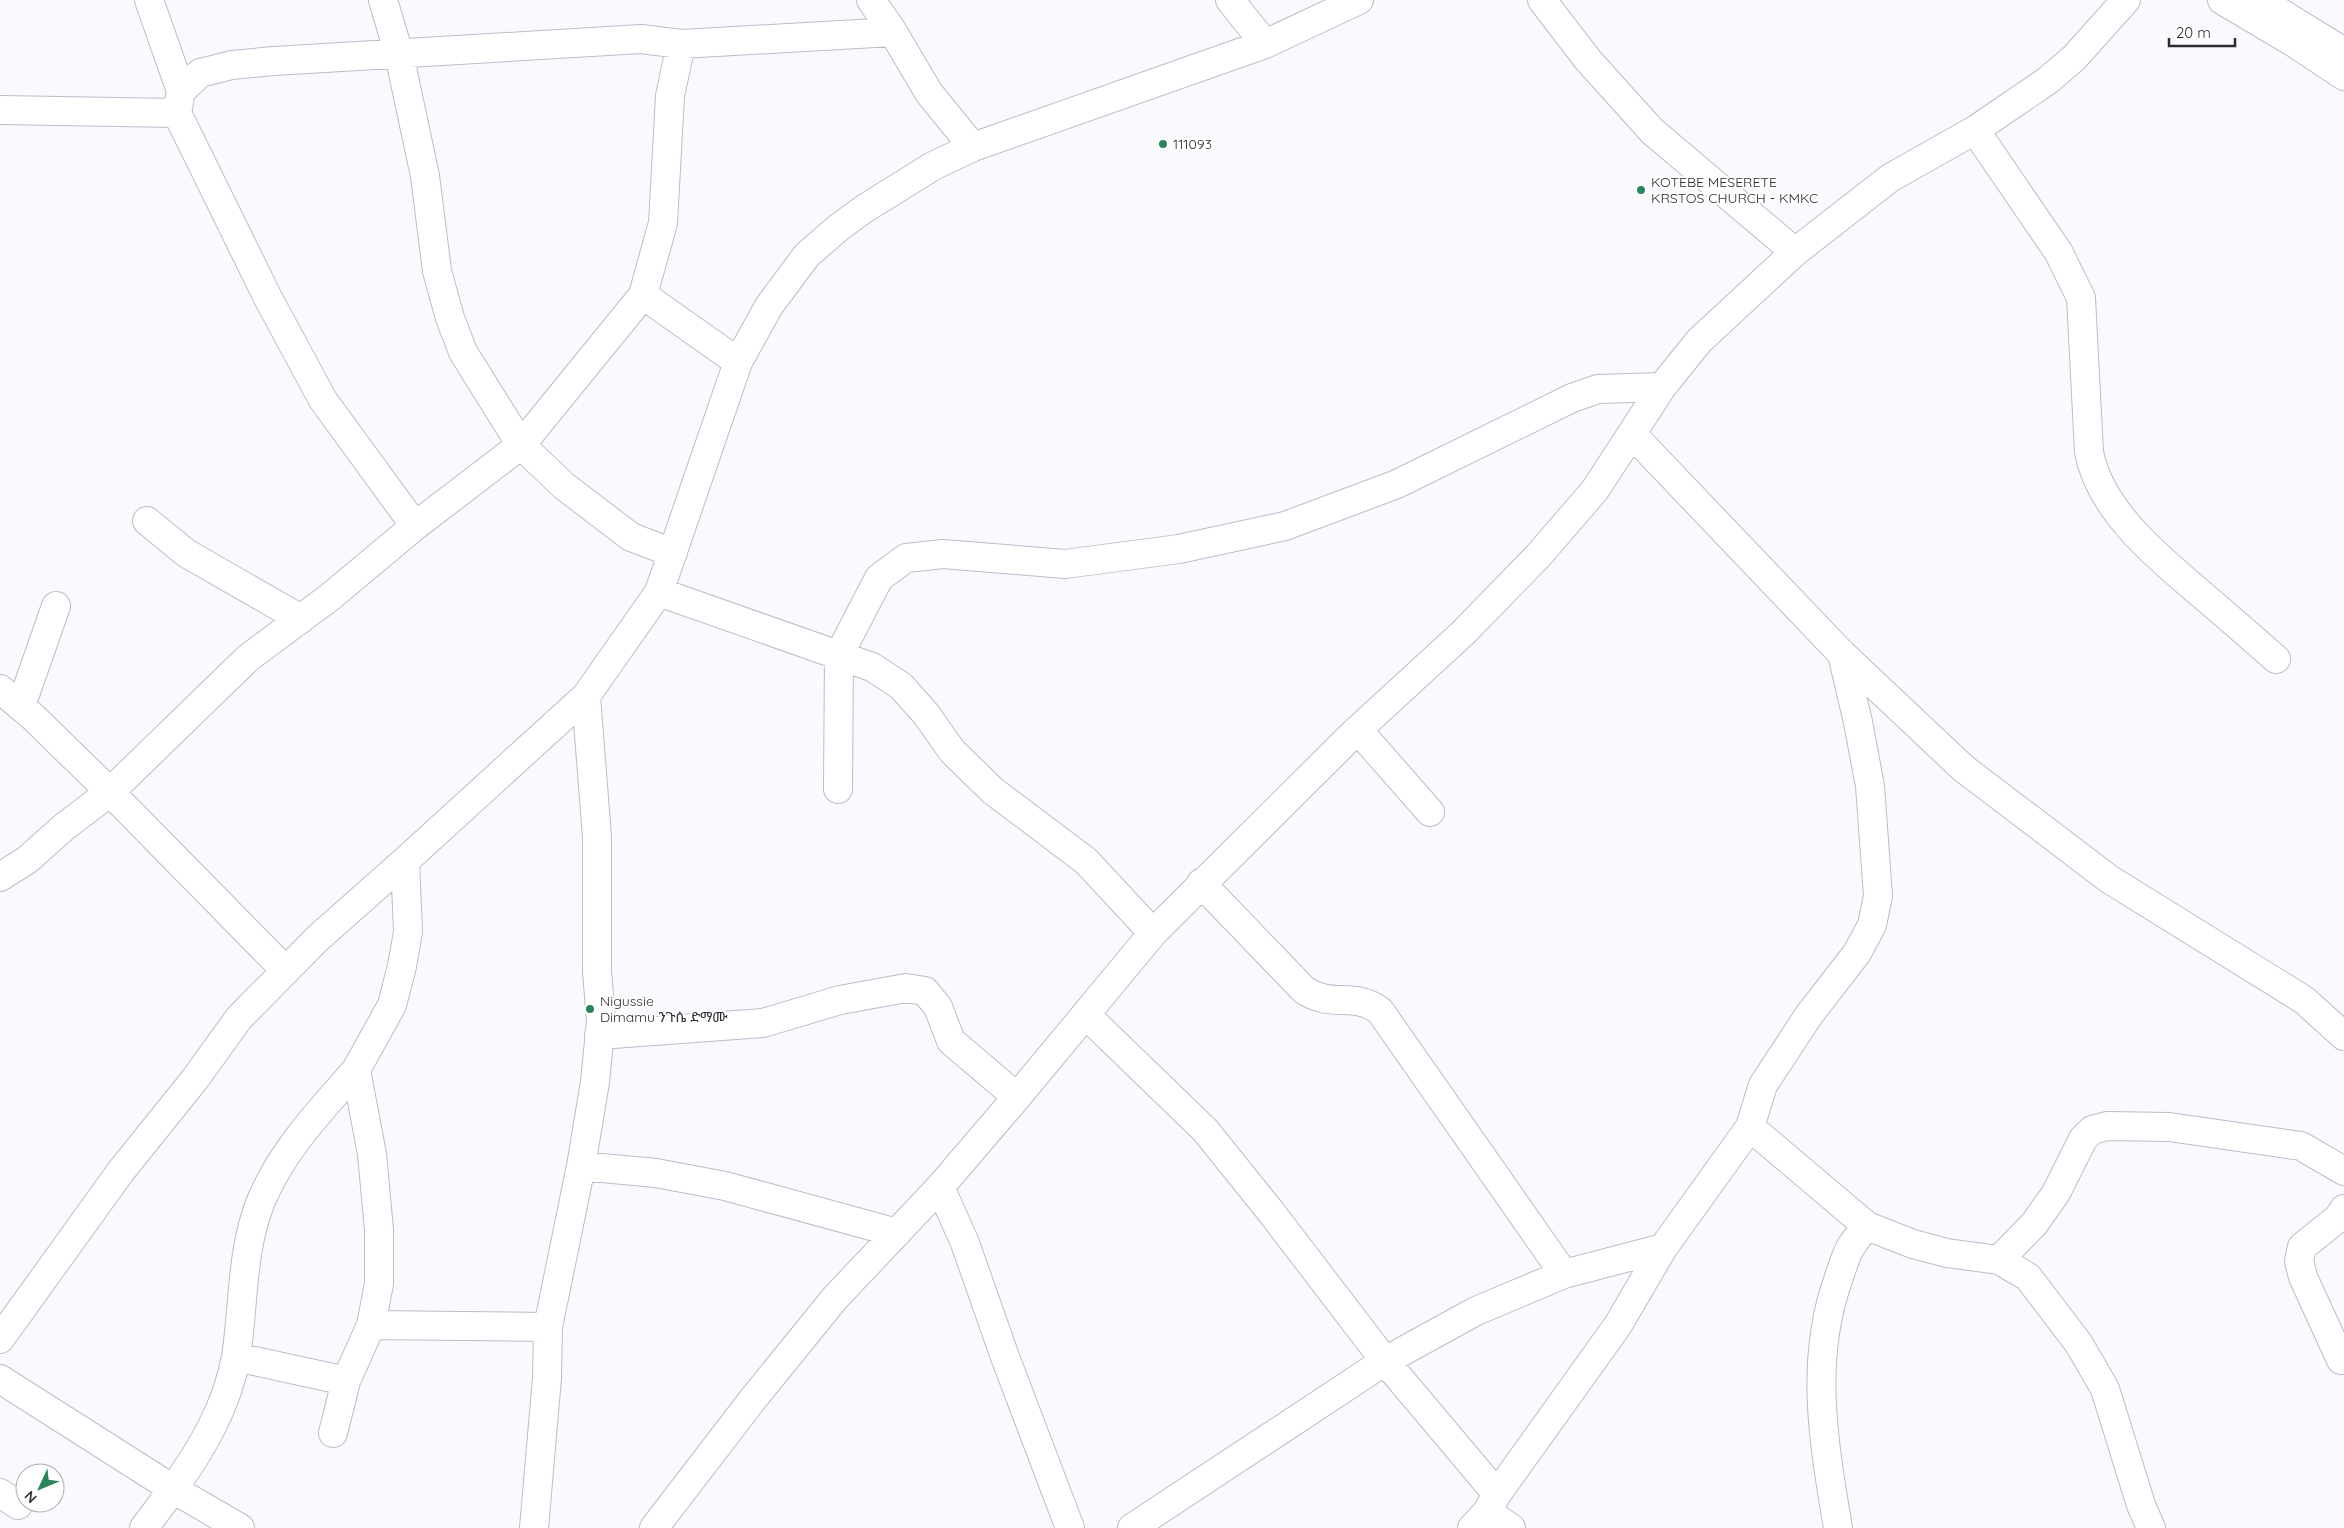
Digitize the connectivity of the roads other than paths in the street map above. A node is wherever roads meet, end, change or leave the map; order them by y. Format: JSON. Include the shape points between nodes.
{"nodes":[{"id":1,"x":149,"y":0,"type":"edge"},
{"id":2,"x":383,"y":0,"type":"edge"},
{"id":3,"x":871,"y":0,"type":"edge"},
{"id":4,"x":1230,"y":0,"type":"edge"},
{"id":5,"x":1359,"y":0,"type":"edge"},
{"id":6,"x":1542,"y":0,"type":"edge"},
{"id":7,"x":2126,"y":0,"type":"edge"},
{"id":8,"x":2222,"y":0,"type":"edge"},
{"id":9,"x":2260,"y":0,"type":"edge"},
{"id":10,"x":893,"y":32,"type":"junction"},
{"id":11,"x":681,"y":44,"type":"junction"},
{"id":12,"x":1265,"y":44,"type":"junction"},
{"id":13,"x":2344,"y":52,"type":"edge"},
{"id":14,"x":399,"y":54,"type":"junction"},
{"id":15,"x":2344,"y":76,"type":"edge"},
{"id":16,"x":179,"y":102,"type":"junction"},
{"id":17,"x":0,"y":110,"type":"edge"},
{"id":18,"x":1975,"y":130,"type":"junction"},
{"id":19,"x":972,"y":148,"type":"junction"},
{"id":20,"x":1795,"y":252,"type":"junction"},
{"id":21,"x":643,"y":295,"type":"junction"},
{"id":22,"x":738,"y":362,"type":"junction"},
{"id":23,"x":1662,"y":387,"type":"junction"},
{"id":24,"x":1632,"y":434,"type":"junction"},
{"id":25,"x":521,"y":445,"type":"junction"},
{"id":26,"x":147,"y":521,"type":"dead end"},
{"id":27,"x":415,"y":526,"type":"junction"},
{"id":28,"x":673,"y":553,"type":"junction"},
{"id":29,"x":659,"y":592,"type":"junction"},
{"id":30,"x":56,"y":606,"type":"dead end"},
{"id":31,"x":301,"y":619,"type":"junction"},
{"id":32,"x":1842,"y":654,"type":"junction"},
{"id":33,"x":839,"y":655,"type":"junction"},
{"id":34,"x":2276,"y":659,"type":"dead end"},
{"id":35,"x":0,"y":689,"type":"edge"},
{"id":36,"x":586,"y":696,"type":"junction"},
{"id":37,"x":21,"y":706,"type":"junction"},
{"id":38,"x":1358,"y":730,"type":"junction"},
{"id":39,"x":838,"y":789,"type":"dead end"},
{"id":40,"x":110,"y":792,"type":"junction"},
{"id":41,"x":1430,"y":812,"type":"dead end"},
{"id":42,"x":405,"y":861,"type":"junction"},
{"id":43,"x":0,"y":877,"type":"edge"},
{"id":44,"x":1201,"y":883,"type":"junction"},
{"id":45,"x":1152,"y":933,"type":"junction"},
{"id":46,"x":285,"y":970,"type":"junction"},
{"id":47,"x":1086,"y":1015,"type":"junction"},
{"id":48,"x":599,"y":1035,"type":"junction"},
{"id":49,"x":2344,"y":1036,"type":"edge"},
{"id":50,"x":356,"y":1070,"type":"junction"},
{"id":51,"x":1017,"y":1097,"type":"junction"},
{"id":52,"x":1750,"y":1127,"type":"junction"},
{"id":53,"x":581,"y":1166,"type":"junction"},
{"id":54,"x":2344,"y":1171,"type":"edge"},
{"id":55,"x":940,"y":1187,"type":"junction"},
{"id":56,"x":2344,"y":1209,"type":"edge"},
{"id":57,"x":1867,"y":1226,"type":"junction"},
{"id":58,"x":897,"y":1233,"type":"junction"},
{"id":59,"x":1663,"y":1248,"type":"junction"},
{"id":60,"x":1999,"y":1260,"type":"junction"},
{"id":61,"x":1564,"y":1274,"type":"junction"},
{"id":62,"x":371,"y":1325,"type":"junction"},
{"id":63,"x":548,"y":1327,"type":"junction"},
{"id":64,"x":0,"y":1339,"type":"edge"},
{"id":65,"x":236,"y":1357,"type":"junction"},
{"id":66,"x":2341,"y":1360,"type":"dead end"},
{"id":67,"x":1385,"y":1361,"type":"junction"},
{"id":68,"x":0,"y":1379,"type":"edge"},
{"id":69,"x":346,"y":1380,"type":"junction"},
{"id":70,"x":333,"y":1433,"type":"dead end"},
{"id":71,"x":173,"y":1489,"type":"junction"},
{"id":72,"x":1485,"y":1511,"type":"edge"},
{"id":73,"x":144,"y":1528,"type":"edge"},
{"id":74,"x":240,"y":1528,"type":"edge"},
{"id":75,"x":534,"y":1528,"type":"edge"},
{"id":76,"x":654,"y":1528,"type":"edge"},
{"id":77,"x":1070,"y":1528,"type":"edge"},
{"id":78,"x":1132,"y":1528,"type":"edge"},
{"id":79,"x":1511,"y":1528,"type":"edge"},
{"id":80,"x":1838,"y":1528,"type":"edge"},
{"id":81,"x":2151,"y":1528,"type":"edge"}],
"edges":[{"from":1,"to":16,"type":"street"},
{"from":2,"to":14,"type":"street"},
{"from":3,"to":10,"type":"street"},
{"from":4,"to":12,"type":"street"},
{"from":5,"to":12,"type":"street"},
{"from":6,"to":20,"type":"street","via":[[1588,60],[1652,130]]},
{"from":7,"to":18,"type":"street","via":[[2067,64]]},
{"from":8,"to":15,"type":"street"},
{"from":9,"to":13,"type":"street"},
{"from":10,"to":11,"type":"street"},
{"from":10,"to":19,"type":"street","via":[[929,92]]},
{"from":11,"to":14,"type":"street","via":[[641,39]]},
{"from":11,"to":21,"type":"street","via":[[670,96],[663,224]]},
{"from":12,"to":19,"type":"street"},
{"from":14,"to":16,"type":"street","via":[[232,65],[200,73]]},
{"from":14,"to":25,"type":"street","via":[[425,176],[437,271],[450,318],[462,352]]},
{"from":16,"to":17,"type":"street"},
{"from":16,"to":27,"type":"street","via":[[264,290],[323,400]]},
{"from":18,"to":20,"type":"street","via":[[1890,178]]},
{"from":18,"to":34,"type":"street","via":[[2059,253],[2081,298],[2089,452],[2092,468],[2112,504],[2144,544]]},
{"from":19,"to":22,"type":"street","via":[[933,166],[864,209],[807,255],[769,306]]},
{"from":20,"to":23,"type":"street","via":[[1699,341]]},
{"from":21,"to":22,"type":"street"},
{"from":21,"to":25,"type":"street"},
{"from":22,"to":28,"type":"street"},
{"from":23,"to":24,"type":"street"},
{"from":23,"to":33,"type":"street","via":[[1598,389],[1572,398],[1398,484],[1286,526],[1179,549],[1064,564],[944,554],[906,558],[879,578]]},
{"from":24,"to":32,"type":"street"},
{"from":24,"to":38,"type":"street","via":[[1595,490],[1538,556],[1463,633]]},
{"from":25,"to":27,"type":"street"},
{"from":25,"to":28,"type":"street","via":[[564,486],[631,537]]},
{"from":26,"to":31,"type":"street","via":[[186,552]]},
{"from":27,"to":31,"type":"street"},
{"from":28,"to":29,"type":"street"},
{"from":29,"to":33,"type":"street"},
{"from":29,"to":36,"type":"street"},
{"from":30,"to":37,"type":"street"},
{"from":31,"to":40,"type":"street","via":[[248,658]]},
{"from":32,"to":49,"type":"street","via":[[1963,768],[2109,879],[2304,1000]]},
{"from":32,"to":52,"type":"street","via":[[1870,786],[1878,896],[1872,925],[1857,953],[1809,1014],[1763,1085]]},
{"from":33,"to":39,"type":"street"},
{"from":33,"to":45,"type":"street","via":[[872,667],[901,686],[952,751],[993,791],[1086,861]]},
{"from":35,"to":37,"type":"street"},
{"from":36,"to":42,"type":"street"},
{"from":36,"to":48,"type":"street","via":[[597,837]]},
{"from":37,"to":40,"type":"street"},
{"from":38,"to":41,"type":"street"},
{"from":38,"to":44,"type":"street"},
{"from":40,"to":43,"type":"street","via":[[27,860]]},
{"from":40,"to":46,"type":"street"},
{"from":42,"to":46,"type":"street"},
{"from":42,"to":50,"type":"street","via":[[408,932],[402,966],[392,1005]]},
{"from":44,"to":45,"type":"street"},
{"from":44,"to":61,"type":"street","via":[[1304,990],[1328,1001],[1365,1002],[1380,1011]]},
{"from":45,"to":47,"type":"street"},
{"from":46,"to":64,"type":"street","via":[[239,1018],[121,1171]]},
{"from":47,"to":51,"type":"street"},
{"from":47,"to":67,"type":"street","via":[[1205,1130]]},
{"from":48,"to":51,"type":"street","via":[[763,1022],[840,1000],[915,989],[925,991],[938,1007],[951,1041]]},
{"from":48,"to":53,"type":"street"},
{"from":50,"to":62,"type":"street","via":[[372,1154],[379,1230],[379,1284]]},
{"from":50,"to":65,"type":"street","via":[[301,1132],[280,1162],[261,1201],[247,1254]]},
{"from":51,"to":55,"type":"street"},
{"from":52,"to":57,"type":"street"},
{"from":52,"to":59,"type":"street"},
{"from":53,"to":58,"type":"street","via":[[656,1173],[725,1186]]},
{"from":53,"to":63,"type":"street"},
{"from":54,"to":60,"type":"street","via":[[2301,1146],[2168,1127],[2106,1126],[2092,1130],[2083,1139],[2050,1201],[2034,1224]]},
{"from":55,"to":58,"type":"street"},
{"from":55,"to":77,"type":"street","via":[[965,1243]]},
{"from":56,"to":66,"type":"street","via":[[2338,1218],[2302,1247],[2299,1260],[2303,1277]]},
{"from":57,"to":60,"type":"street","via":[[1946,1253]]},
{"from":57,"to":80,"type":"street","via":[[1850,1248],[1832,1296],[1820,1386],[1824,1443]]},
{"from":58,"to":76,"type":"street","via":[[835,1298]]},
{"from":59,"to":61,"type":"street"},
{"from":59,"to":72,"type":"street","via":[[1618,1325]]},
{"from":60,"to":81,"type":"street","via":[[2028,1277],[2079,1344],[2105,1389],[2140,1505]]},
{"from":61,"to":67,"type":"street","via":[[1476,1311]]},
{"from":62,"to":63,"type":"street"},
{"from":62,"to":69,"type":"street"},
{"from":63,"to":75,"type":"street","via":[[547,1378]]},
{"from":65,"to":69,"type":"street"},
{"from":65,"to":71,"type":"street","via":[[224,1404],[194,1459]]},
{"from":67,"to":72,"type":"street"},
{"from":67,"to":78,"type":"street"},
{"from":68,"to":71,"type":"street"},
{"from":69,"to":70,"type":"street"},
{"from":71,"to":73,"type":"street"},
{"from":71,"to":74,"type":"street"},
{"from":72,"to":79,"type":"street"}]}
